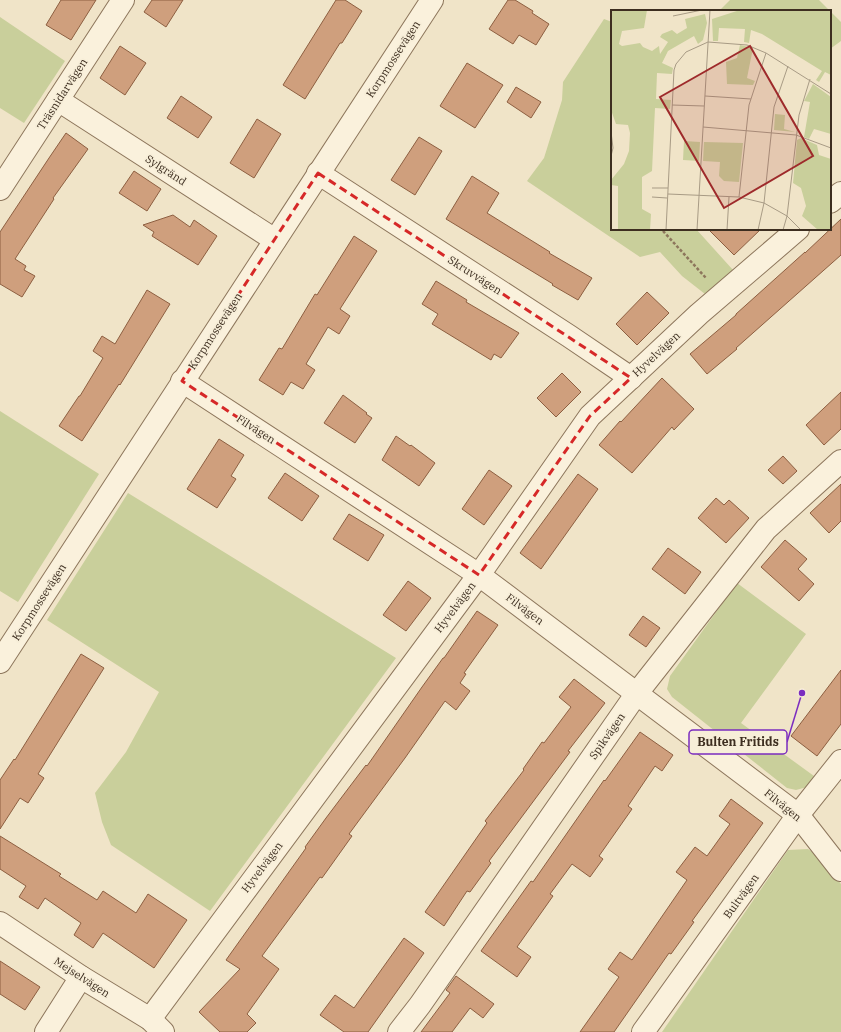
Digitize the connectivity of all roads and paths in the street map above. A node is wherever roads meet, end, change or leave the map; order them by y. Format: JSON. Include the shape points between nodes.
{"nodes":[{"id":1,"x":123,"y":0,"type":"edge"},
{"id":2,"x":432,"y":0,"type":"edge"},
{"id":3,"x":58,"y":100,"type":"junction"},
{"id":4,"x":318,"y":173,"type":"junction"},
{"id":5,"x":0,"y":189,"type":"edge"},
{"id":6,"x":841,"y":193,"type":"edge"},
{"id":7,"x":831,"y":201,"type":"edge"},
{"id":8,"x":797,"y":230,"type":"edge"},
{"id":9,"x":663,"y":231,"type":"dead end"},
{"id":10,"x":275,"y":240,"type":"junction"},
{"id":11,"x":721,"y":295,"type":"junction"},
{"id":12,"x":631,"y":378,"type":"junction"},
{"id":13,"x":182,"y":381,"type":"junction"},
{"id":14,"x":841,"y":461,"type":"edge"},
{"id":15,"x":479,"y":575,"type":"junction"},
{"id":16,"x":0,"y":662,"type":"edge"},
{"id":17,"x":637,"y":693,"type":"junction"},
{"id":18,"x":841,"y":761,"type":"edge"},
{"id":19,"x":798,"y":815,"type":"junction"},
{"id":20,"x":841,"y":870,"type":"edge"},
{"id":21,"x":0,"y":923,"type":"edge"},
{"id":22,"x":81,"y":977,"type":"junction"},
{"id":23,"x":156,"y":1026,"type":"edge"},
{"id":24,"x":46,"y":1032,"type":"edge"},
{"id":25,"x":399,"y":1032,"type":"edge"},
{"id":26,"x":642,"y":1032,"type":"edge"}],
"edges":[{"from":1,"to":3,"type":"street","name":"Träsnidarvägen"},
{"from":2,"to":4,"type":"street","name":"Korpmossevägen"},
{"from":3,"to":5,"type":"street","name":"Träsnidarvägen"},
{"from":3,"to":10,"type":"street","name":"Sylgränd"},
{"from":4,"to":10,"type":"street","name":"Korpmossevägen"},
{"from":4,"to":12,"type":"street","name":"Skruvvägen"},
{"from":6,"to":7,"type":"street"},
{"from":8,"to":11,"type":"street","name":"Hyvelvägen"},
{"from":9,"to":11,"type":"path"},
{"from":10,"to":13,"type":"street","name":"Korpmossevägen"},
{"from":11,"to":12,"type":"street","name":"Hyvelvägen"},
{"from":12,"to":15,"type":"street","name":"Hyvelvägen","via":[[590,416]]},
{"from":13,"to":15,"type":"street","name":"Filvägen"},
{"from":13,"to":16,"type":"street","name":"Korpmossevägen"},
{"from":14,"to":17,"type":"street","name":"Spikvägen","via":[[766,529]]},
{"from":15,"to":17,"type":"street","name":"Filvägen"},
{"from":15,"to":23,"type":"street","name":"Hyvelvägen"},
{"from":17,"to":19,"type":"street","name":"Filvägen"},
{"from":17,"to":25,"type":"street","name":"Spikvägen"},
{"from":18,"to":19,"type":"street","name":"Bultvägen"},
{"from":19,"to":20,"type":"street","name":"Filvägen"},
{"from":19,"to":26,"type":"street","name":"Bultvägen"},
{"from":21,"to":22,"type":"street","name":"Mejselvägen"},
{"from":22,"to":23,"type":"street","name":"Mejselvägen"},
{"from":22,"to":24,"type":"street"}]}
